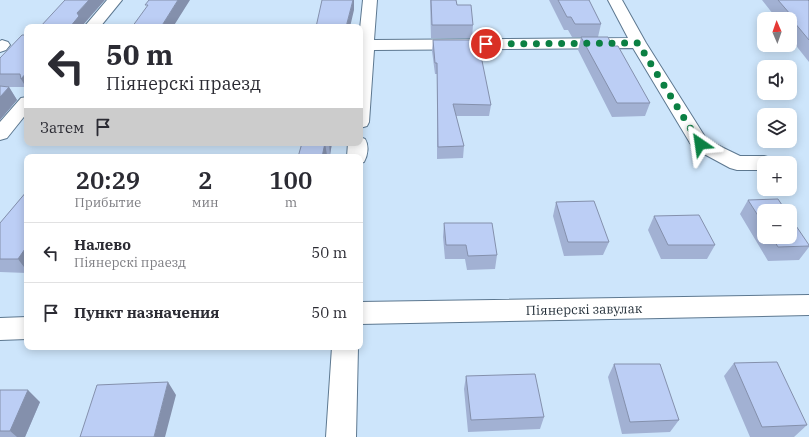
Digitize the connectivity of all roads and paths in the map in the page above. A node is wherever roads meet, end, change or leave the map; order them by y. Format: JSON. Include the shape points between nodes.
{"nodes":[{"id":1,"x":116,"y":0,"type":"edge"},
{"id":2,"x":370,"y":0,"type":"edge"},
{"id":3,"x":615,"y":0,"type":"edge"},
{"id":4,"x":95,"y":24,"type":"edge"},
{"id":5,"x":638,"y":43,"type":"junction"},
{"id":6,"x":366,"y":45,"type":"junction"},
{"id":7,"x":363,"y":84,"type":"edge"},
{"id":8,"x":22,"y":96,"type":"edge"},
{"id":9,"x":0,"y":134,"type":"edge"},
{"id":10,"x":757,"y":163,"type":"edge"},
{"id":11,"x":809,"y":305,"type":"edge"},
{"id":12,"x":363,"y":313,"type":"edge"},
{"id":13,"x":24,"y":328,"type":"edge"},
{"id":14,"x":0,"y":329,"type":"edge"},
{"id":15,"x":345,"y":350,"type":"edge"},
{"id":16,"x":341,"y":437,"type":"edge"}],
"edges":[{"from":1,"to":4,"type":"street"},
{"from":2,"to":6,"type":"street"},
{"from":3,"to":5,"type":"street"},
{"from":5,"to":6,"type":"street"},
{"from":5,"to":10,"type":"street","via":[[700,144],[737,163]]},
{"from":6,"to":7,"type":"street"},
{"from":8,"to":9,"type":"street"},
{"from":11,"to":12,"type":"street","name":"Піянерскі завулак"},
{"from":13,"to":14,"type":"street"},
{"from":15,"to":16,"type":"street"}]}
